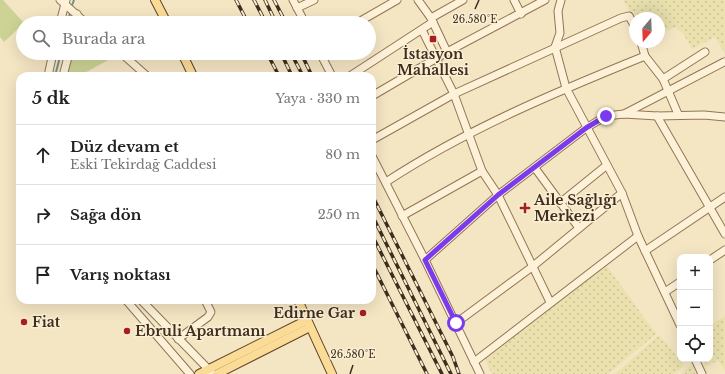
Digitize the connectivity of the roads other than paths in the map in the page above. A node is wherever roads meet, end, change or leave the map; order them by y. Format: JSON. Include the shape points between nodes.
{"nodes":[{"id":1,"x":155,"y":0,"type":"edge"},
{"id":2,"x":293,"y":0,"type":"edge"},
{"id":3,"x":314,"y":0,"type":"edge"},
{"id":4,"x":398,"y":0,"type":"edge"},
{"id":5,"x":418,"y":0,"type":"edge"},
{"id":6,"x":463,"y":0,"type":"edge"},
{"id":7,"x":514,"y":0,"type":"edge"},
{"id":8,"x":545,"y":0,"type":"edge"},
{"id":9,"x":561,"y":0,"type":"edge"},
{"id":10,"x":63,"y":1,"type":"edge"},
{"id":11,"x":297,"y":8,"type":"junction"},
{"id":12,"x":77,"y":14,"type":"edge"},
{"id":13,"x":521,"y":14,"type":"junction"},
{"id":14,"x":61,"y":16,"type":"edge"},
{"id":15,"x":163,"y":16,"type":"edge"},
{"id":16,"x":301,"y":16,"type":"edge"},
{"id":17,"x":369,"y":16,"type":"edge"},
{"id":18,"x":629,"y":16,"type":"edge"},
{"id":19,"x":432,"y":20,"type":"junction"},
{"id":20,"x":422,"y":30,"type":"junction"},
{"id":21,"x":555,"y":48,"type":"junction"},
{"id":22,"x":643,"y":48,"type":"edge"},
{"id":23,"x":447,"y":52,"type":"junction"},
{"id":24,"x":705,"y":52,"type":"dead end"},
{"id":25,"x":645,"y":56,"type":"junction"},
{"id":26,"x":437,"y":58,"type":"junction"},
{"id":27,"x":376,"y":59,"type":"edge"},
{"id":28,"x":51,"y":60,"type":"edge"},
{"id":29,"x":67,"y":60,"type":"edge"},
{"id":30,"x":129,"y":60,"type":"edge"},
{"id":31,"x":185,"y":60,"type":"edge"},
{"id":32,"x":324,"y":60,"type":"edge"},
{"id":33,"x":375,"y":60,"type":"edge"},
{"id":34,"x":724,"y":62,"type":"edge"},
{"id":35,"x":49,"y":72,"type":"edge"},
{"id":36,"x":64,"y":72,"type":"edge"},
{"id":37,"x":142,"y":72,"type":"edge"},
{"id":38,"x":191,"y":72,"type":"edge"},
{"id":39,"x":330,"y":72,"type":"edge"},
{"id":40,"x":356,"y":72,"type":"edge"},
{"id":41,"x":663,"y":80,"type":"junction"},
{"id":42,"x":566,"y":88,"type":"junction"},
{"id":43,"x":668,"y":91,"type":"junction"},
{"id":44,"x":376,"y":94,"type":"edge"},
{"id":45,"x":454,"y":94,"type":"junction"},
{"id":46,"x":624,"y":114,"type":"junction"},
{"id":47,"x":678,"y":114,"type":"junction"},
{"id":48,"x":657,"y":116,"type":"junction"},
{"id":49,"x":725,"y":117,"type":"edge"},
{"id":50,"x":586,"y":128,"type":"junction"},
{"id":51,"x":469,"y":133,"type":"junction"},
{"id":52,"x":376,"y":138,"type":"edge"},
{"id":53,"x":376,"y":163,"type":"edge"},
{"id":54,"x":607,"y":166,"type":"junction"},
{"id":55,"x":535,"y":168,"type":"junction"},
{"id":56,"x":482,"y":171,"type":"junction"},
{"id":57,"x":386,"y":182,"type":"junction"},
{"id":58,"x":622,"y":193,"type":"junction"},
{"id":59,"x":498,"y":195,"type":"junction"},
{"id":60,"x":725,"y":197,"type":"edge"},
{"id":61,"x":560,"y":203,"type":"junction"},
{"id":62,"x":710,"y":208,"type":"junction"},
{"id":63,"x":402,"y":216,"type":"junction"},
{"id":64,"x":578,"y":228,"type":"junction"},
{"id":65,"x":725,"y":234,"type":"edge"},
{"id":66,"x":638,"y":236,"type":"junction"},
{"id":67,"x":725,"y":250,"type":"edge"},
{"id":68,"x":645,"y":251,"type":"junction"},
{"id":69,"x":713,"y":258,"type":"edge"},
{"id":70,"x":425,"y":260,"type":"junction"},
{"id":71,"x":532,"y":267,"type":"junction"},
{"id":72,"x":677,"y":284,"type":"edge"},
{"id":73,"x":665,"y":292,"type":"junction"},
{"id":74,"x":550,"y":302,"type":"junction"},
{"id":75,"x":129,"y":304,"type":"edge"},
{"id":76,"x":145,"y":304,"type":"edge"},
{"id":77,"x":207,"y":304,"type":"edge"},
{"id":78,"x":300,"y":304,"type":"edge"},
{"id":79,"x":677,"y":318,"type":"edge"},
{"id":80,"x":456,"y":323,"type":"junction"},
{"id":81,"x":309,"y":324,"type":"junction"},
{"id":82,"x":178,"y":339,"type":"junction"},
{"id":83,"x":474,"y":362,"type":"junction"},
{"id":84,"x":696,"y":362,"type":"edge"},
{"id":85,"x":211,"y":371,"type":"edge"},
{"id":86,"x":190,"y":374,"type":"edge"},
{"id":87,"x":199,"y":374,"type":"edge"},
{"id":88,"x":217,"y":374,"type":"edge"},
{"id":89,"x":332,"y":374,"type":"edge"},
{"id":90,"x":480,"y":374,"type":"edge"},
{"id":91,"x":702,"y":374,"type":"edge"}],
"edges":[{"from":1,"to":15,"type":"main road"},
{"from":2,"to":11,"type":"street"},
{"from":3,"to":11,"type":"street"},
{"from":4,"to":17,"type":"street"},
{"from":5,"to":19,"type":"street"},
{"from":6,"to":19,"type":"street"},
{"from":7,"to":13,"type":"street"},
{"from":8,"to":13,"type":"street"},
{"from":9,"to":21,"type":"street","via":[[558,11],[560,33]]},
{"from":10,"to":12,"type":"street"},
{"from":10,"to":14,"type":"street"},
{"from":11,"to":16,"type":"street"},
{"from":13,"to":23,"type":"street"},
{"from":18,"to":21,"type":"street"},
{"from":19,"to":20,"type":"street"},
{"from":19,"to":23,"type":"street"},
{"from":20,"to":26,"type":"street"},
{"from":20,"to":27,"type":"street"},
{"from":21,"to":42,"type":"street"},
{"from":21,"to":45,"type":"street"},
{"from":22,"to":25,"type":"street"},
{"from":23,"to":26,"type":"street"},
{"from":24,"to":41,"type":"street"},
{"from":25,"to":41,"type":"street"},
{"from":25,"to":42,"type":"street"},
{"from":26,"to":44,"type":"street"},
{"from":26,"to":45,"type":"street"},
{"from":28,"to":35,"type":"street"},
{"from":29,"to":36,"type":"street"},
{"from":30,"to":37,"type":"street"},
{"from":31,"to":38,"type":"main road"},
{"from":32,"to":39,"type":"street"},
{"from":33,"to":40,"type":"street"},
{"from":34,"to":43,"type":"street"},
{"from":41,"to":43,"type":"street"},
{"from":42,"to":50,"type":"street"},
{"from":42,"to":51,"type":"street"},
{"from":43,"to":46,"type":"street"},
{"from":43,"to":47,"type":"street"},
{"from":45,"to":51,"type":"street"},
{"from":45,"to":52,"type":"street"},
{"from":46,"to":48,"type":"street"},
{"from":46,"to":50,"type":"street","via":[[606,116]]},
{"from":47,"to":48,"type":"street"},
{"from":47,"to":49,"type":"street"},
{"from":48,"to":62,"type":"street"},
{"from":50,"to":54,"type":"street"},
{"from":50,"to":55,"type":"street"},
{"from":51,"to":56,"type":"street"},
{"from":51,"to":57,"type":"street","via":[[420,159]]},
{"from":53,"to":57,"type":"street"},
{"from":54,"to":58,"type":"street"},
{"from":54,"to":61,"type":"street"},
{"from":55,"to":59,"type":"street"},
{"from":55,"to":61,"type":"street"},
{"from":56,"to":59,"type":"street"},
{"from":56,"to":63,"type":"street"},
{"from":57,"to":63,"type":"street"},
{"from":58,"to":64,"type":"street"},
{"from":58,"to":66,"type":"street"},
{"from":59,"to":70,"type":"street"},
{"from":59,"to":71,"type":"street"},
{"from":60,"to":62,"type":"street"},
{"from":61,"to":64,"type":"street"},
{"from":62,"to":65,"type":"street"},
{"from":62,"to":68,"type":"street"},
{"from":63,"to":70,"type":"street"},
{"from":64,"to":71,"type":"street"},
{"from":66,"to":68,"type":"street"},
{"from":66,"to":74,"type":"street"},
{"from":67,"to":69,"type":"street"},
{"from":68,"to":73,"type":"street"},
{"from":70,"to":80,"type":"street"},
{"from":71,"to":74,"type":"street"},
{"from":71,"to":80,"type":"street"},
{"from":72,"to":73,"type":"street"},
{"from":73,"to":79,"type":"street"},
{"from":74,"to":83,"type":"street"},
{"from":75,"to":86,"type":"street"},
{"from":76,"to":82,"type":"street"},
{"from":77,"to":82,"type":"street","via":[[211,312],[208,317]]},
{"from":78,"to":81,"type":"main road"},
{"from":80,"to":83,"type":"street"},
{"from":81,"to":85,"type":"main road"},
{"from":81,"to":88,"type":"main road"},
{"from":81,"to":89,"type":"main road"},
{"from":82,"to":85,"type":"street"},
{"from":83,"to":90,"type":"street"},
{"from":84,"to":91,"type":"street"},
{"from":85,"to":87,"type":"main road"}]}
